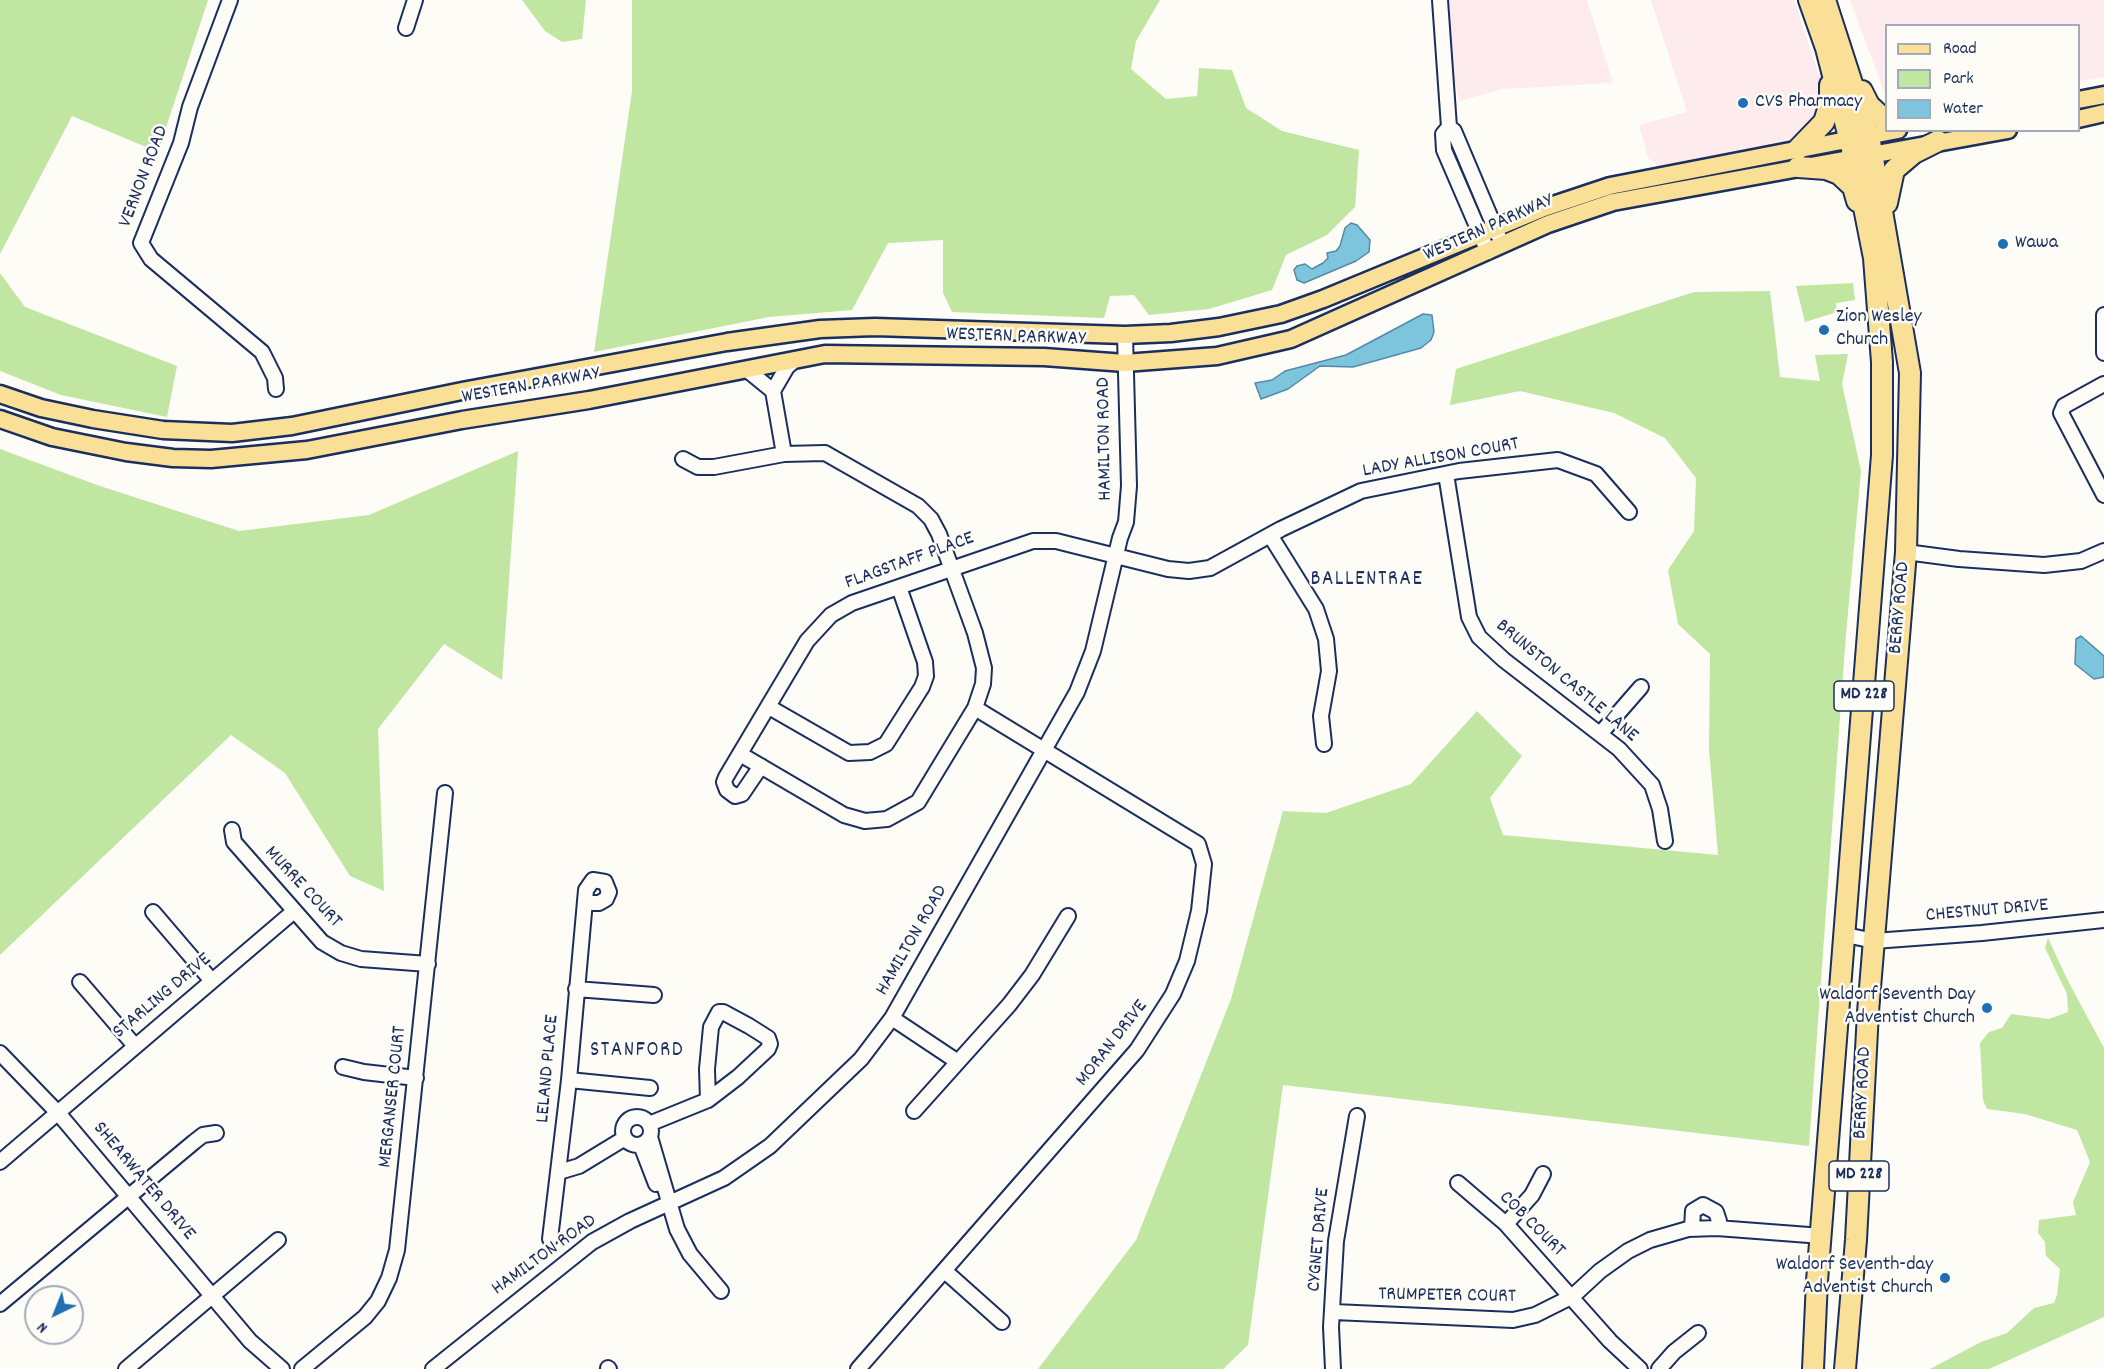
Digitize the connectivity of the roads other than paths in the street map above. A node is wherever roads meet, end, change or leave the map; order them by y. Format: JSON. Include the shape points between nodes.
{"nodes":[{"id":1,"x":230,"y":0,"type":"edge"},
{"id":2,"x":415,"y":0,"type":"edge"},
{"id":3,"x":1440,"y":0,"type":"edge"},
{"id":4,"x":1809,"y":0,"type":"edge"},
{"id":5,"x":1825,"y":0,"type":"edge"},
{"id":6,"x":406,"y":28,"type":"dead end"},
{"id":7,"x":1836,"y":59,"type":"junction"},
{"id":8,"x":2104,"y":95,"type":"edge"},
{"id":9,"x":2080,"y":100,"type":"edge"},
{"id":10,"x":2104,"y":113,"type":"edge"},
{"id":11,"x":1885,"y":119,"type":"edge"},
{"id":12,"x":2080,"y":119,"type":"edge"},
{"id":13,"x":1894,"y":132,"type":"edge"},
{"id":14,"x":1995,"y":132,"type":"edge"},
{"id":15,"x":1938,"y":141,"type":"junction"},
{"id":16,"x":1861,"y":147,"type":"junction"},
{"id":17,"x":1798,"y":158,"type":"junction"},
{"id":18,"x":1885,"y":220,"type":"junction"},
{"id":19,"x":1487,"y":232,"type":"junction"},
{"id":20,"x":1870,"y":237,"type":"junction"},
{"id":21,"x":1495,"y":248,"type":"junction"},
{"id":22,"x":2104,"y":315,"type":"edge"},
{"id":23,"x":1125,"y":335,"type":"junction"},
{"id":24,"x":2104,"y":353,"type":"edge"},
{"id":25,"x":796,"y":359,"type":"junction"},
{"id":26,"x":1125,"y":363,"type":"junction"},
{"id":27,"x":746,"y":369,"type":"junction"},
{"id":28,"x":2104,"y":384,"type":"edge"},
{"id":29,"x":276,"y":389,"type":"dead end"},
{"id":30,"x":773,"y":392,"type":"junction"},
{"id":31,"x":450,"y":393,"type":"junction"},
{"id":32,"x":0,"y":394,"type":"edge"},
{"id":33,"x":0,"y":419,"type":"edge"},
{"id":34,"x":456,"y":421,"type":"junction"},
{"id":35,"x":784,"y":454,"type":"junction"},
{"id":36,"x":683,"y":459,"type":"dead end"},
{"id":37,"x":1446,"y":474,"type":"junction"},
{"id":38,"x":2104,"y":495,"type":"edge"},
{"id":39,"x":1629,"y":512,"type":"dead end"},
{"id":40,"x":1270,"y":535,"type":"junction"},
{"id":41,"x":1906,"y":552,"type":"junction"},
{"id":42,"x":2104,"y":552,"type":"edge"},
{"id":43,"x":1115,"y":556,"type":"junction"},
{"id":44,"x":952,"y":568,"type":"junction"},
{"id":45,"x":899,"y":587,"type":"junction"},
{"id":46,"x":1641,"y":687,"type":"dead end"},
{"id":47,"x":769,"y":707,"type":"junction"},
{"id":48,"x":975,"y":708,"type":"junction"},
{"id":49,"x":1600,"y":734,"type":"junction"},
{"id":50,"x":1324,"y":744,"type":"dead end"},
{"id":51,"x":1045,"y":749,"type":"junction"},
{"id":52,"x":740,"y":754,"type":"junction"},
{"id":53,"x":761,"y":766,"type":"junction"},
{"id":54,"x":445,"y":793,"type":"dead end"},
{"id":55,"x":232,"y":830,"type":"dead end"},
{"id":56,"x":1665,"y":841,"type":"dead end"},
{"id":57,"x":585,"y":903,"type":"dead end"},
{"id":58,"x":153,"y":912,"type":"dead end"},
{"id":59,"x":294,"y":912,"type":"junction"},
{"id":60,"x":1068,"y":916,"type":"dead end"},
{"id":61,"x":2104,"y":920,"type":"edge"},
{"id":62,"x":1846,"y":935,"type":"junction"},
{"id":63,"x":1874,"y":941,"type":"junction"},
{"id":64,"x":428,"y":964,"type":"junction"},
{"id":65,"x":212,"y":981,"type":"junction"},
{"id":66,"x":80,"y":982,"type":"dead end"},
{"id":67,"x":576,"y":989,"type":"junction"},
{"id":68,"x":654,"y":995,"type":"dead end"},
{"id":69,"x":892,"y":1018,"type":"junction"},
{"id":70,"x":135,"y":1046,"type":"junction"},
{"id":71,"x":0,"y":1053,"type":"edge"},
{"id":72,"x":958,"y":1062,"type":"junction"},
{"id":73,"x":343,"y":1067,"type":"dead end"},
{"id":74,"x":416,"y":1078,"type":"junction"},
{"id":75,"x":569,"y":1080,"type":"junction"},
{"id":76,"x":650,"y":1088,"type":"dead end"},
{"id":77,"x":708,"y":1100,"type":"junction"},
{"id":78,"x":914,"y":1111,"type":"dead end"},
{"id":79,"x":59,"y":1114,"type":"junction"},
{"id":80,"x":1357,"y":1116,"type":"dead end"},
{"id":81,"x":216,"y":1133,"type":"dead end"},
{"id":82,"x":647,"y":1135,"type":"junction"},
{"id":83,"x":625,"y":1138,"type":"junction"},
{"id":84,"x":0,"y":1162,"type":"edge"},
{"id":85,"x":559,"y":1172,"type":"junction"},
{"id":86,"x":1543,"y":1174,"type":"dead end"},
{"id":87,"x":1458,"y":1183,"type":"dead end"},
{"id":88,"x":129,"y":1196,"type":"junction"},
{"id":89,"x":668,"y":1203,"type":"junction"},
{"id":90,"x":1506,"y":1224,"type":"junction"},
{"id":91,"x":1692,"y":1228,"type":"junction"},
{"id":92,"x":1717,"y":1228,"type":"junction"},
{"id":93,"x":1822,"y":1236,"type":"junction"},
{"id":94,"x":550,"y":1239,"type":"dead end"},
{"id":95,"x":278,"y":1240,"type":"dead end"},
{"id":96,"x":946,"y":1272,"type":"junction"},
{"id":97,"x":721,"y":1291,"type":"dead end"},
{"id":98,"x":212,"y":1294,"type":"junction"},
{"id":99,"x":1573,"y":1296,"type":"junction"},
{"id":100,"x":0,"y":1304,"type":"edge"},
{"id":101,"x":1334,"y":1312,"type":"junction"},
{"id":102,"x":1002,"y":1322,"type":"dead end"},
{"id":103,"x":1698,"y":1333,"type":"dead end"},
{"id":104,"x":250,"y":1341,"type":"junction"},
{"id":105,"x":126,"y":1369,"type":"edge"},
{"id":106,"x":267,"y":1369,"type":"edge"},
{"id":107,"x":282,"y":1369,"type":"edge"},
{"id":108,"x":302,"y":1369,"type":"edge"},
{"id":109,"x":433,"y":1369,"type":"edge"},
{"id":110,"x":858,"y":1369,"type":"edge"},
{"id":111,"x":1333,"y":1369,"type":"edge"},
{"id":112,"x":1640,"y":1369,"type":"edge"},
{"id":113,"x":1659,"y":1369,"type":"edge"},
{"id":114,"x":1814,"y":1369,"type":"edge"},
{"id":115,"x":1845,"y":1369,"type":"edge"}],
"edges":[{"from":1,"to":29,"type":"street","name":"VERNON ROAD","via":[[190,107],[181,143],[141,243],[151,259],[256,346],[270,365]]},
{"from":2,"to":6,"type":"street"},
{"from":3,"to":19,"type":"street","via":[[1449,127],[1455,131]]},
{"from":4,"to":7,"type":"highway","name":"BERRY ROAD","number":"MD 228"},
{"from":5,"to":7,"type":"highway","name":"BERRY ROAD","number":"MD 228"},
{"from":7,"to":11,"type":"highway","via":[[1869,105]]},
{"from":7,"to":16,"type":"highway","name":"BERRY ROAD","number":"MD 228"},
{"from":7,"to":17,"type":"highway","via":[[1828,113]]},
{"from":8,"to":9,"type":"main road"},
{"from":10,"to":12,"type":"main road"},
{"from":13,"to":16,"type":"main road","name":"WESTERN PARKWAY"},
{"from":14,"to":15,"type":"main road","name":"WESTERN PARKWAY"},
{"from":15,"to":16,"type":"main road","name":"WESTERN PARKWAY"},
{"from":15,"to":18,"type":"highway","via":[[1914,153],[1894,170]]},
{"from":16,"to":17,"type":"main road","name":"WESTERN PARKWAY"},
{"from":16,"to":18,"type":"highway","name":"BERRY ROAD","number":"MD 228"},
{"from":16,"to":20,"type":"highway","name":"BERRY ROAD","number":"MD 228"},
{"from":17,"to":19,"type":"main road","name":"WESTERN PARKWAY","via":[[1610,186]]},
{"from":17,"to":20,"type":"highway","via":[[1827,169],[1853,187]]},
{"from":17,"to":21,"type":"main road","name":"WESTERN PARKWAY","via":[[1613,202],[1548,224]]},
{"from":18,"to":41,"type":"highway","name":"BERRY ROAD","number":"MD 228","via":[[1910,373]]},
{"from":19,"to":21,"type":"street"},
{"from":19,"to":23,"type":"main road","name":"WESTERN PARKWAY","via":[[1281,314],[1210,328]]},
{"from":20,"to":62,"type":"highway","name":"BERRY ROAD","number":"MD 228","via":[[1880,310],[1882,455]]},
{"from":21,"to":26,"type":"main road","name":"WESTERN PARKWAY","via":[[1291,339],[1217,356]]},
{"from":22,"to":24,"type":"street"},
{"from":23,"to":26,"type":"street","name":"HAMILTON ROAD"},
{"from":23,"to":31,"type":"main road","name":"WESTERN PARKWAY","via":[[875,327],[820,329],[727,342]]},
{"from":25,"to":26,"type":"main road","name":"WESTERN PARKWAY","via":[[825,354],[1044,357]]},
{"from":25,"to":27,"type":"main road","name":"WESTERN PARKWAY"},
{"from":25,"to":30,"type":"street"},
{"from":26,"to":43,"type":"street","name":"HAMILTON ROAD","via":[[1129,486],[1126,522]]},
{"from":27,"to":30,"type":"street"},
{"from":27,"to":34,"type":"main road","name":"WESTERN PARKWAY"},
{"from":28,"to":38,"type":"street","via":[[2064,406],[2061,413]]},
{"from":30,"to":35,"type":"street"},
{"from":31,"to":32,"type":"main road","name":"WESTERN PARKWAY","via":[[292,426],[232,432],[163,430],[105,421],[40,408]]},
{"from":31,"to":34,"type":"main road"},
{"from":33,"to":34,"type":"main road","name":"WESTERN PARKWAY","via":[[52,437],[126,452],[211,459],[307,450]]},
{"from":35,"to":36,"type":"street","via":[[714,467],[698,467]]},
{"from":35,"to":44,"type":"street","via":[[825,453],[836,457],[918,506],[931,519]]},
{"from":37,"to":39,"type":"street","name":"LADY ALLISON COURT","via":[[1558,460],[1596,474]]},
{"from":37,"to":40,"type":"street","name":"LADY ALLISON COURT","via":[[1361,491]]},
{"from":37,"to":49,"type":"street","name":"BRUNSTON CASTLE LANE","via":[[1469,617],[1479,637]]},
{"from":40,"to":43,"type":"street","name":"LADY ALLISON COURT","via":[[1210,568],[1189,571],[1168,570]]},
{"from":40,"to":50,"type":"street","via":[[1316,609],[1326,639],[1329,671],[1321,716]]},
{"from":41,"to":42,"type":"street","via":[[2044,565],[2081,561]]},
{"from":41,"to":63,"type":"highway","name":"BERRY ROAD","number":"MD 228"},
{"from":43,"to":44,"type":"street","name":"FLAGSTAFF PLACE","via":[[1041,540]]},
{"from":43,"to":51,"type":"street","name":"HAMILTON ROAD","via":[[1093,651],[1077,692]]},
{"from":44,"to":45,"type":"street","name":"FLAGSTAFF PLACE"},
{"from":44,"to":48,"type":"street","via":[[984,668]]},
{"from":45,"to":47,"type":"street","name":"FLAGSTAFF PLACE","via":[[852,603],[824,622],[807,641]]},
{"from":45,"to":47,"type":"street","via":[[925,662],[926,676],[886,744],[870,752],[849,753]]},
{"from":46,"to":49,"type":"street"},
{"from":47,"to":52,"type":"street","name":"FLAGSTAFF PLACE"},
{"from":48,"to":51,"type":"street","name":"MORAN DRIVE"},
{"from":48,"to":53,"type":"street","via":[[918,802],[886,819],[865,821],[844,815]]},
{"from":49,"to":56,"type":"street","name":"BRUNSTON CASTLE LANE","via":[[1652,785]]},
{"from":51,"to":69,"type":"street","name":"HAMILTON ROAD"},
{"from":51,"to":96,"type":"street","name":"MORAN DRIVE","via":[[1198,844],[1204,864],[1199,911],[1187,961],[1166,1009],[1150,1032]]},
{"from":52,"to":53,"type":"street"},
{"from":52,"to":53,"type":"street","name":"FLAGSTAFF PLACE","via":[[724,782],[731,794],[742,794]]},
{"from":54,"to":64,"type":"street","name":"MERGANSER COURT"},
{"from":55,"to":59,"type":"street","name":"MURRE COURT","via":[[234,842]]},
{"from":57,"to":67,"type":"street","name":"LELAND PLACE"},
{"from":58,"to":65,"type":"street"},
{"from":59,"to":64,"type":"street","name":"MURRE COURT","via":[[322,942],[341,953],[361,959]]},
{"from":59,"to":65,"type":"street","name":"STARLING DRIVE"},
{"from":60,"to":72,"type":"street","via":[[1010,1005]]},
{"from":61,"to":63,"type":"street","name":"CHESTNUT DRIVE"},
{"from":62,"to":63,"type":"street","name":"CHESTNUT DRIVE"},
{"from":62,"to":93,"type":"highway","name":"BERRY ROAD","number":"MD 228"},
{"from":63,"to":115,"type":"highway","name":"BERRY ROAD","number":"MD 228"},
{"from":64,"to":74,"type":"street","name":"MERGANSER COURT"},
{"from":65,"to":70,"type":"street","name":"STARLING DRIVE"},
{"from":66,"to":70,"type":"street"},
{"from":67,"to":68,"type":"street"},
{"from":67,"to":75,"type":"street","name":"LELAND PLACE"},
{"from":69,"to":72,"type":"street"},
{"from":69,"to":89,"type":"street","name":"HAMILTON ROAD","via":[[861,1059],[770,1146],[724,1178]]},
{"from":70,"to":79,"type":"street","name":"STARLING DRIVE"},
{"from":71,"to":79,"type":"street","name":"SHEARWATER DRIVE"},
{"from":72,"to":78,"type":"street"},
{"from":73,"to":74,"type":"street"},
{"from":74,"to":108,"type":"street","name":"MERGANSER COURT","via":[[402,1220],[390,1278],[365,1317]]},
{"from":75,"to":76,"type":"street"},
{"from":75,"to":85,"type":"street","name":"LELAND PLACE"},
{"from":77,"to":77,"type":"street","via":[[738,1077],[770,1044],[768,1038],[723,1012],[714,1017],[711,1027]]},
{"from":77,"to":82,"type":"street"},
{"from":79,"to":84,"type":"street","name":"STARLING DRIVE"},
{"from":79,"to":88,"type":"street","name":"SHEARWATER DRIVE"},
{"from":80,"to":101,"type":"street","name":"CYGNET DRIVE","via":[[1336,1240]]},
{"from":81,"to":88,"type":"street","via":[[194,1142]]},
{"from":82,"to":83,"type":"street","via":[[632,1144]]},
{"from":82,"to":83,"type":"street","via":[[642,1118],[632,1118],[625,1124]]},
{"from":82,"to":89,"type":"street"},
{"from":83,"to":85,"type":"street","via":[[579,1166]]},
{"from":85,"to":94,"type":"street","name":"LELAND PLACE"},
{"from":86,"to":90,"type":"street","via":[[1532,1195]]},
{"from":87,"to":90,"type":"street","name":"COB COURT"},
{"from":88,"to":98,"type":"street","name":"SHEARWATER DRIVE"},
{"from":88,"to":100,"type":"street"},
{"from":89,"to":97,"type":"street","via":[[683,1242]]},
{"from":89,"to":109,"type":"street","name":"HAMILTON ROAD","via":[[582,1249]]},
{"from":90,"to":99,"type":"street","name":"COB COURT"},
{"from":91,"to":92,"type":"street","name":"TRUMPETER COURT"},
{"from":91,"to":92,"type":"street","via":[[1693,1211],[1703,1205],[1716,1212]]},
{"from":91,"to":99,"type":"street","name":"TRUMPETER COURT","via":[[1628,1251]]},
{"from":92,"to":93,"type":"street","name":"TRUMPETER COURT"},
{"from":93,"to":114,"type":"highway","name":"BERRY ROAD","number":"MD 228"},
{"from":95,"to":98,"type":"street"},
{"from":96,"to":102,"type":"street"},
{"from":96,"to":110,"type":"street","name":"MORAN DRIVE"},
{"from":98,"to":104,"type":"street","name":"SHEARWATER DRIVE"},
{"from":98,"to":105,"type":"street"},
{"from":99,"to":101,"type":"street","name":"TRUMPETER COURT","via":[[1514,1320]]},
{"from":99,"to":112,"type":"street","name":"COB COURT","via":[[1610,1341]]},
{"from":101,"to":111,"type":"street","name":"CYGNET DRIVE"},
{"from":103,"to":113,"type":"street"},
{"from":104,"to":106,"type":"street","name":"SHEARWATER DRIVE"},
{"from":104,"to":107,"type":"street","name":"SHEARWATER DRIVE"}]}
